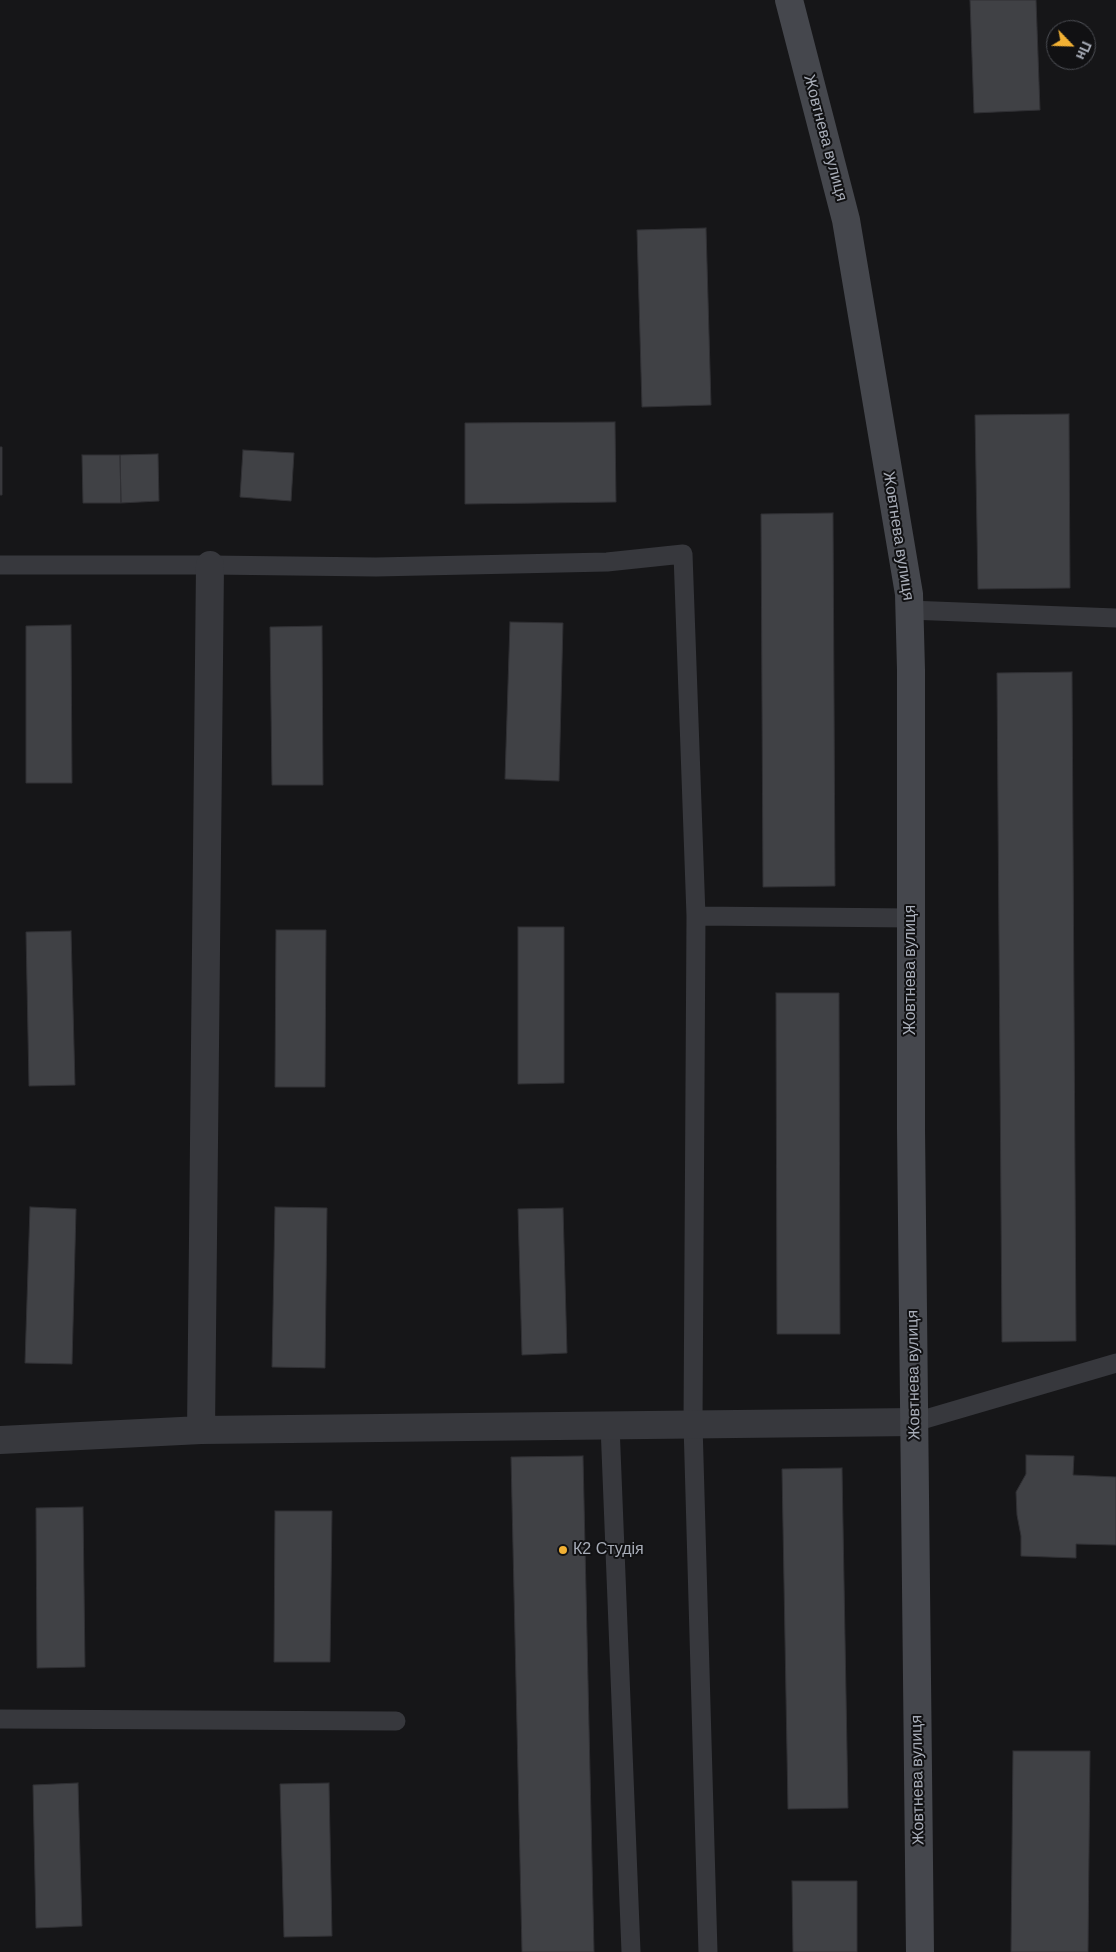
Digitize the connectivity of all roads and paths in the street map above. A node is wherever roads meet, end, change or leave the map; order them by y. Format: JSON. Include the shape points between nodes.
{"nodes":[{"id":1,"x":789,"y":0,"type":"edge"},
{"id":2,"x":0,"y":565,"type":"edge"},
{"id":3,"x":210,"y":565,"type":"junction"},
{"id":4,"x":909,"y":610,"type":"junction"},
{"id":5,"x":1116,"y":618,"type":"edge"},
{"id":6,"x":696,"y":916,"type":"junction"},
{"id":7,"x":911,"y":918,"type":"junction"},
{"id":8,"x":1116,"y":1363,"type":"edge"},
{"id":9,"x":914,"y":1422,"type":"junction"},
{"id":10,"x":693,"y":1424,"type":"junction"},
{"id":11,"x":610,"y":1425,"type":"junction"},
{"id":12,"x":201,"y":1430,"type":"junction"},
{"id":13,"x":0,"y":1440,"type":"edge"},
{"id":14,"x":0,"y":1719,"type":"edge"},
{"id":15,"x":396,"y":1721,"type":"dead end"},
{"id":16,"x":631,"y":1952,"type":"edge"},
{"id":17,"x":708,"y":1952,"type":"edge"},
{"id":18,"x":920,"y":1952,"type":"edge"}],
"edges":[{"from":1,"to":4,"type":"main road","name":"Жовтнева вулиця","via":[[846,220],[909,594]]},
{"from":2,"to":3,"type":"lane"},
{"from":3,"to":6,"type":"lane","via":[[386,567],[607,562],[683,554]]},
{"from":3,"to":12,"type":"street"},
{"from":4,"to":5,"type":"lane"},
{"from":4,"to":7,"type":"main road","name":"Жовтнева вулиця"},
{"from":6,"to":7,"type":"lane"},
{"from":6,"to":10,"type":"lane"},
{"from":7,"to":9,"type":"main road","name":"Жовтнева вулиця"},
{"from":8,"to":9,"type":"lane"},
{"from":9,"to":10,"type":"street"},
{"from":9,"to":18,"type":"main road","name":"Жовтнева вулиця"},
{"from":10,"to":11,"type":"street"},
{"from":10,"to":17,"type":"lane"},
{"from":11,"to":12,"type":"street"},
{"from":11,"to":16,"type":"lane"},
{"from":12,"to":13,"type":"street"},
{"from":14,"to":15,"type":"lane"}]}
